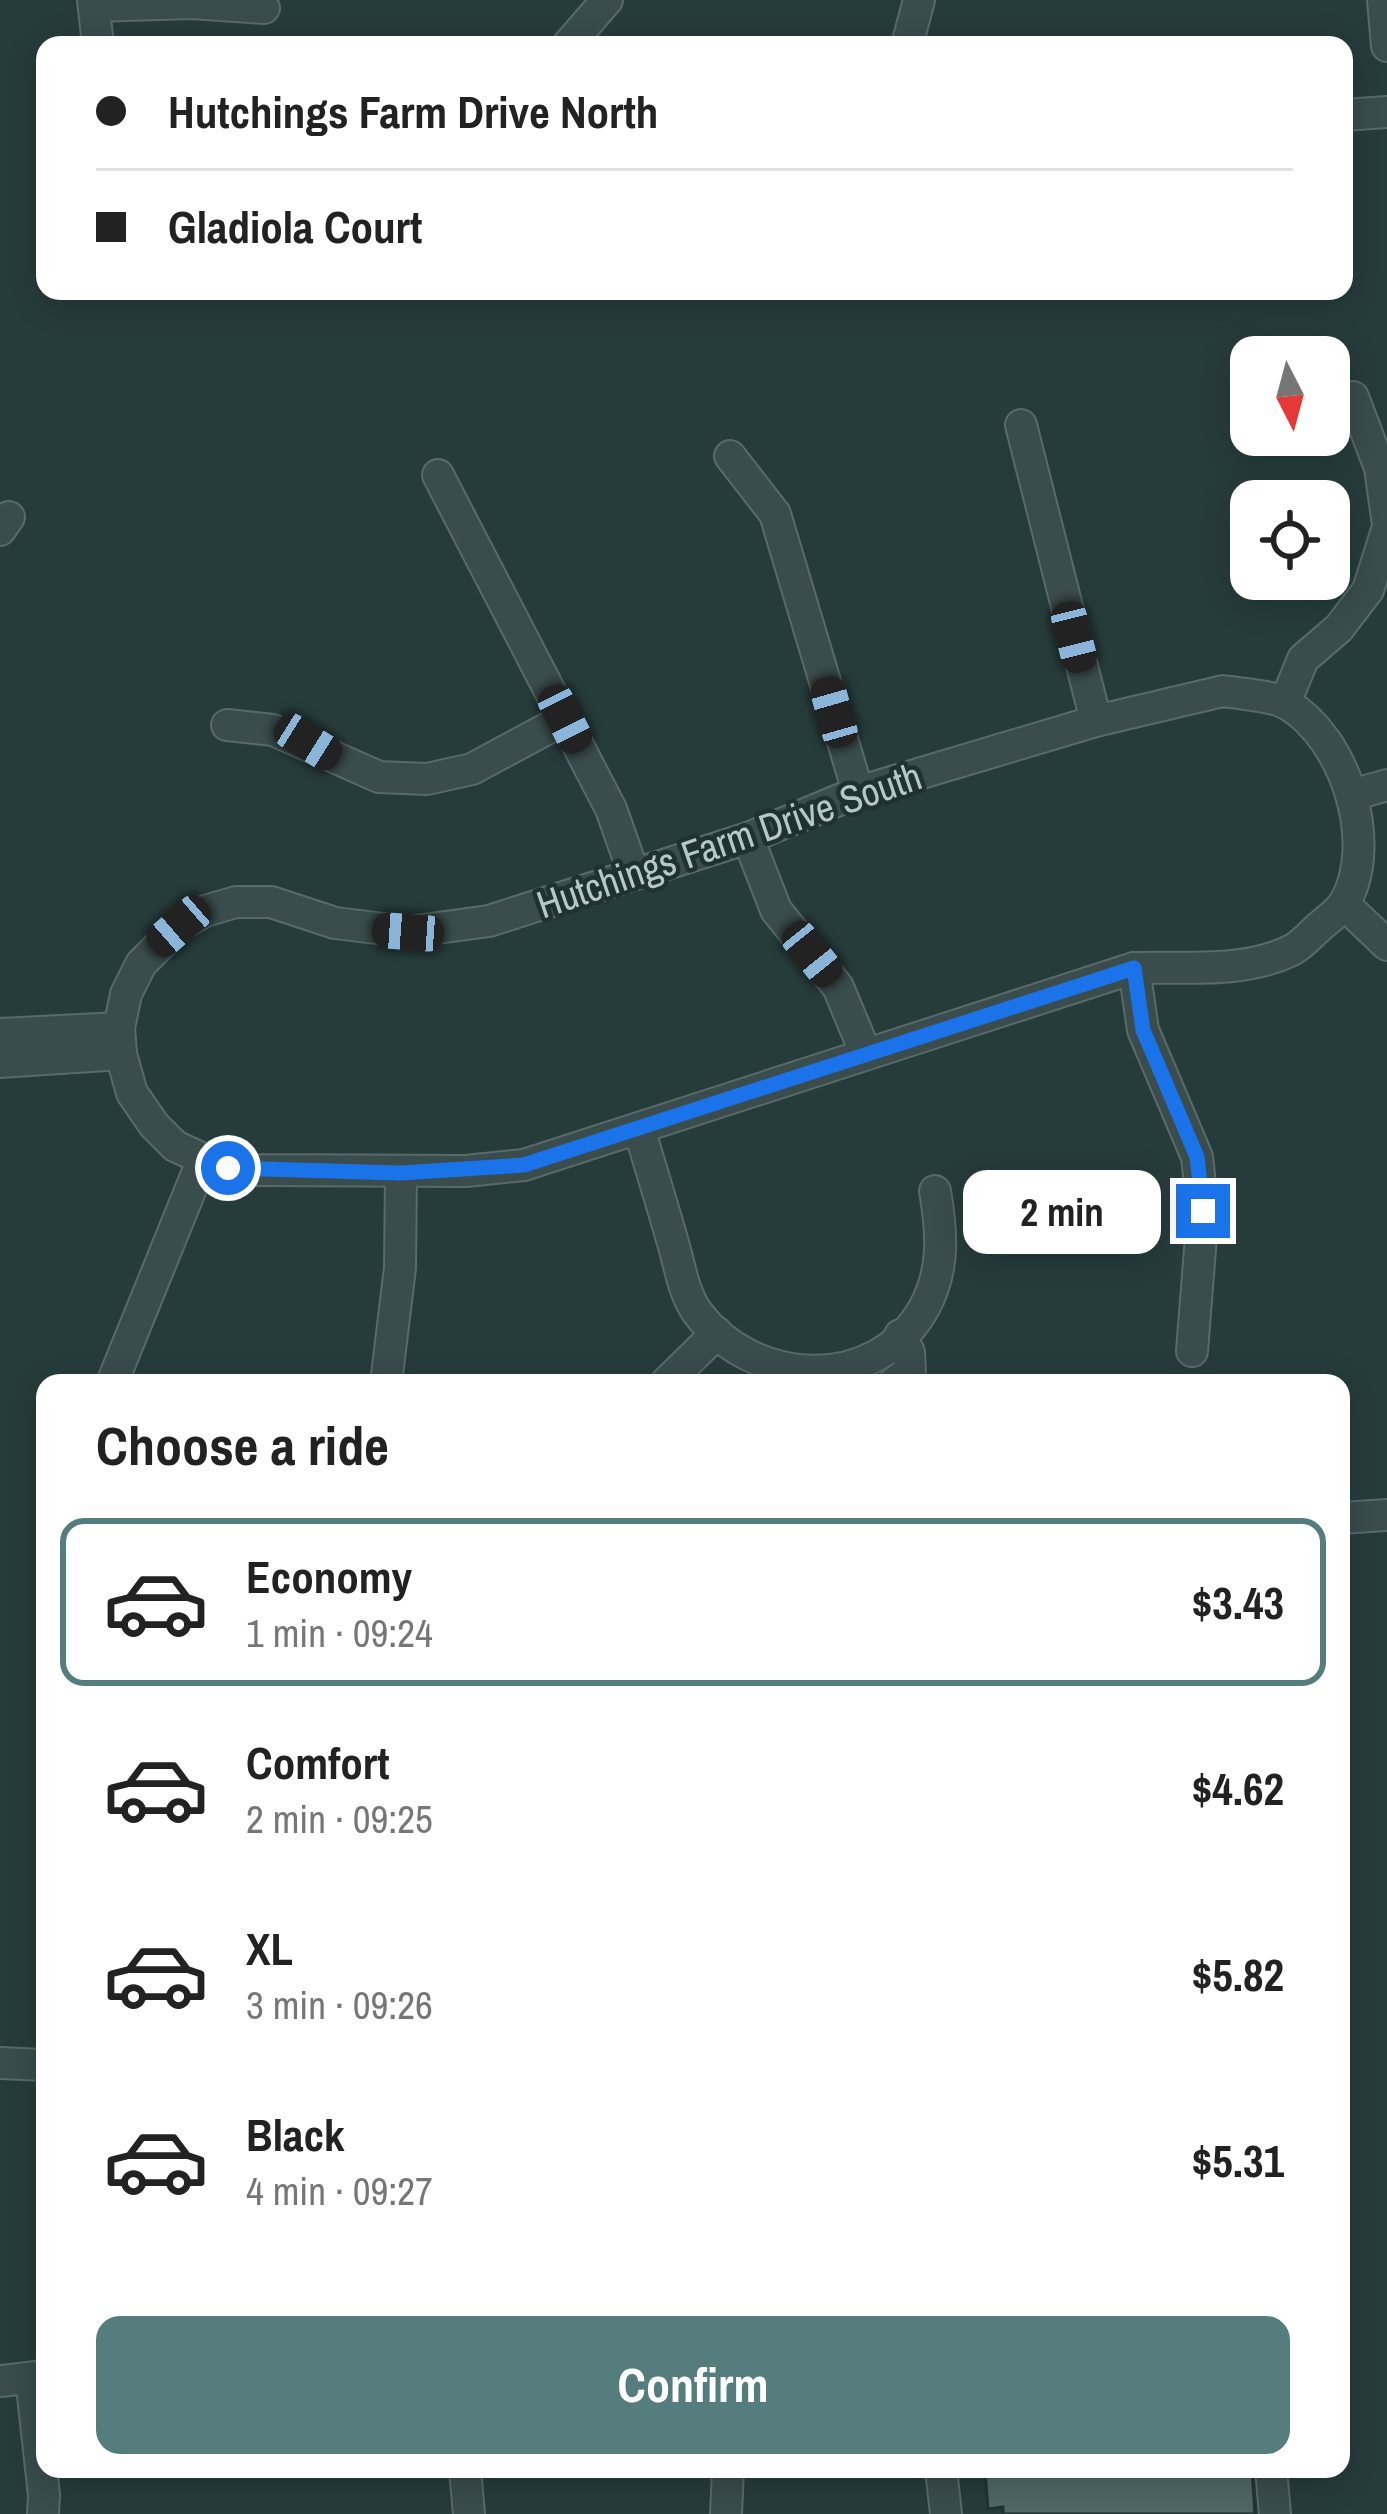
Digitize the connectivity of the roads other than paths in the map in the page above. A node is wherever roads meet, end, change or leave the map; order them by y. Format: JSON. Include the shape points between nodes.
{"nodes":[{"id":1,"x":607,"y":0,"type":"edge"},
{"id":2,"x":919,"y":0,"type":"edge"},
{"id":3,"x":1383,"y":0,"type":"edge"},
{"id":4,"x":94,"y":3,"type":"edge"},
{"id":5,"x":264,"y":8,"type":"dead end"},
{"id":6,"x":97,"y":36,"type":"edge"},
{"id":7,"x":576,"y":36,"type":"edge"},
{"id":8,"x":909,"y":36,"type":"edge"},
{"id":9,"x":1387,"y":46,"type":"edge"},
{"id":10,"x":1387,"y":112,"type":"edge"},
{"id":11,"x":1353,"y":114,"type":"edge"},
{"id":12,"x":1353,"y":397,"type":"dead end"},
{"id":13,"x":1021,"y":425,"type":"dead end"},
{"id":14,"x":730,"y":456,"type":"dead end"},
{"id":15,"x":438,"y":475,"type":"dead end"},
{"id":16,"x":1387,"y":518,"type":"edge"},
{"id":17,"x":1387,"y":530,"type":"edge"},
{"id":18,"x":1285,"y":703,"type":"junction"},
{"id":19,"x":565,"y":719,"type":"junction"},
{"id":20,"x":1096,"y":721,"type":"junction"},
{"id":21,"x":227,"y":725,"type":"dead end"},
{"id":22,"x":1387,"y":785,"type":"edge"},
{"id":23,"x":858,"y":792,"type":"junction"},
{"id":24,"x":1352,"y":795,"type":"junction"},
{"id":25,"x":1372,"y":826,"type":"edge"},
{"id":26,"x":748,"y":838,"type":"junction"},
{"id":27,"x":634,"y":874,"type":"junction"},
{"id":28,"x":1344,"y":904,"type":"junction"},
{"id":29,"x":1387,"y":945,"type":"edge"},
{"id":30,"x":1134,"y":968,"type":"junction"},
{"id":31,"x":0,"y":1034,"type":"edge"},
{"id":32,"x":120,"y":1041,"type":"junction"},
{"id":33,"x":866,"y":1054,"type":"junction"},
{"id":34,"x":0,"y":1062,"type":"edge"},
{"id":35,"x":639,"y":1128,"type":"junction"},
{"id":36,"x":202,"y":1159,"type":"junction"},
{"id":37,"x":401,"y":1173,"type":"junction"},
{"id":38,"x":935,"y":1192,"type":"dead end"},
{"id":39,"x":717,"y":1334,"type":"junction"},
{"id":40,"x":900,"y":1335,"type":"junction"},
{"id":41,"x":1192,"y":1351,"type":"dead end"},
{"id":42,"x":863,"y":1373,"type":"edge"},
{"id":43,"x":116,"y":1374,"type":"edge"},
{"id":44,"x":387,"y":1374,"type":"edge"},
{"id":45,"x":675,"y":1374,"type":"edge"},
{"id":46,"x":906,"y":1374,"type":"edge"},
{"id":47,"x":1387,"y":1515,"type":"edge"},
{"id":48,"x":1350,"y":1517,"type":"edge"},
{"id":49,"x":0,"y":2063,"type":"edge"},
{"id":50,"x":36,"y":2065,"type":"edge"},
{"id":51,"x":25,"y":2378,"type":"edge"},
{"id":52,"x":36,"y":2446,"type":"edge"},
{"id":53,"x":41,"y":2478,"type":"edge"},
{"id":54,"x":466,"y":2478,"type":"edge"},
{"id":55,"x":728,"y":2478,"type":"edge"},
{"id":56,"x":942,"y":2478,"type":"edge"},
{"id":57,"x":1271,"y":2478,"type":"edge"},
{"id":58,"x":43,"y":2514,"type":"edge"},
{"id":59,"x":470,"y":2514,"type":"edge"},
{"id":60,"x":726,"y":2514,"type":"edge"},
{"id":61,"x":946,"y":2514,"type":"edge"},
{"id":62,"x":1275,"y":2514,"type":"edge"}],
"edges":[{"from":1,"to":7,"type":"street"},
{"from":2,"to":8,"type":"street"},
{"from":3,"to":9,"type":"street"},
{"from":4,"to":5,"type":"street"},
{"from":4,"to":6,"type":"street"},
{"from":10,"to":11,"type":"street"},
{"from":12,"to":16,"type":"street","via":[[1380,468]]},
{"from":13,"to":20,"type":"street"},
{"from":14,"to":23,"type":"street","via":[[776,514]]},
{"from":15,"to":19,"type":"street"},
{"from":17,"to":18,"type":"street","via":[[1368,590],[1303,658]]},
{"from":18,"to":20,"type":"street","name":"Hutchings Farm Drive South","via":[[1223,691]]},
{"from":18,"to":24,"type":"street","via":[[1330,744]]},
{"from":19,"to":21,"type":"street","via":[[472,769],[427,779],[379,777],[273,730]]},
{"from":19,"to":27,"type":"street"},
{"from":20,"to":23,"type":"street","name":"Hutchings Farm Drive South"},
{"from":22,"to":24,"type":"street"},
{"from":23,"to":26,"type":"street","name":"Hutchings Farm Drive South"},
{"from":24,"to":25,"type":"street"},
{"from":25,"to":28,"type":"street"},
{"from":26,"to":27,"type":"street","name":"Hutchings Farm Drive South"},
{"from":26,"to":33,"type":"street","via":[[776,910],[838,987]]},
{"from":27,"to":32,"type":"street","name":"Hutchings Farm Drive South","via":[[444,930],[372,929],[271,902],[205,911],[141,964],[126,994]]},
{"from":28,"to":29,"type":"street"},
{"from":28,"to":30,"type":"street","via":[[1296,949],[1260,963]]},
{"from":30,"to":33,"type":"street"},
{"from":30,"to":41,"type":"street","via":[[1143,1030],[1197,1157],[1203,1211]]},
{"from":31,"to":32,"type":"street"},
{"from":32,"to":34,"type":"street"},
{"from":32,"to":36,"type":"street","via":[[132,1093],[154,1125]]},
{"from":33,"to":35,"type":"street"},
{"from":35,"to":37,"type":"street","via":[[524,1165]]},
{"from":35,"to":39,"type":"street","via":[[683,1283]]},
{"from":36,"to":37,"type":"street","via":[[254,1170]]},
{"from":36,"to":43,"type":"street"},
{"from":37,"to":44,"type":"street"},
{"from":38,"to":40,"type":"street","via":[[943,1240],[935,1280]]},
{"from":39,"to":42,"type":"street","via":[[739,1353],[784,1370]]},
{"from":39,"to":45,"type":"street"},
{"from":40,"to":42,"type":"street"},
{"from":40,"to":46,"type":"street","via":[[909,1352]]},
{"from":47,"to":48,"type":"street"},
{"from":49,"to":50,"type":"street"},
{"from":51,"to":52,"type":"street"},
{"from":53,"to":58,"type":"street"},
{"from":54,"to":59,"type":"street"},
{"from":55,"to":60,"type":"street"},
{"from":56,"to":61,"type":"street"},
{"from":57,"to":62,"type":"street"}]}
